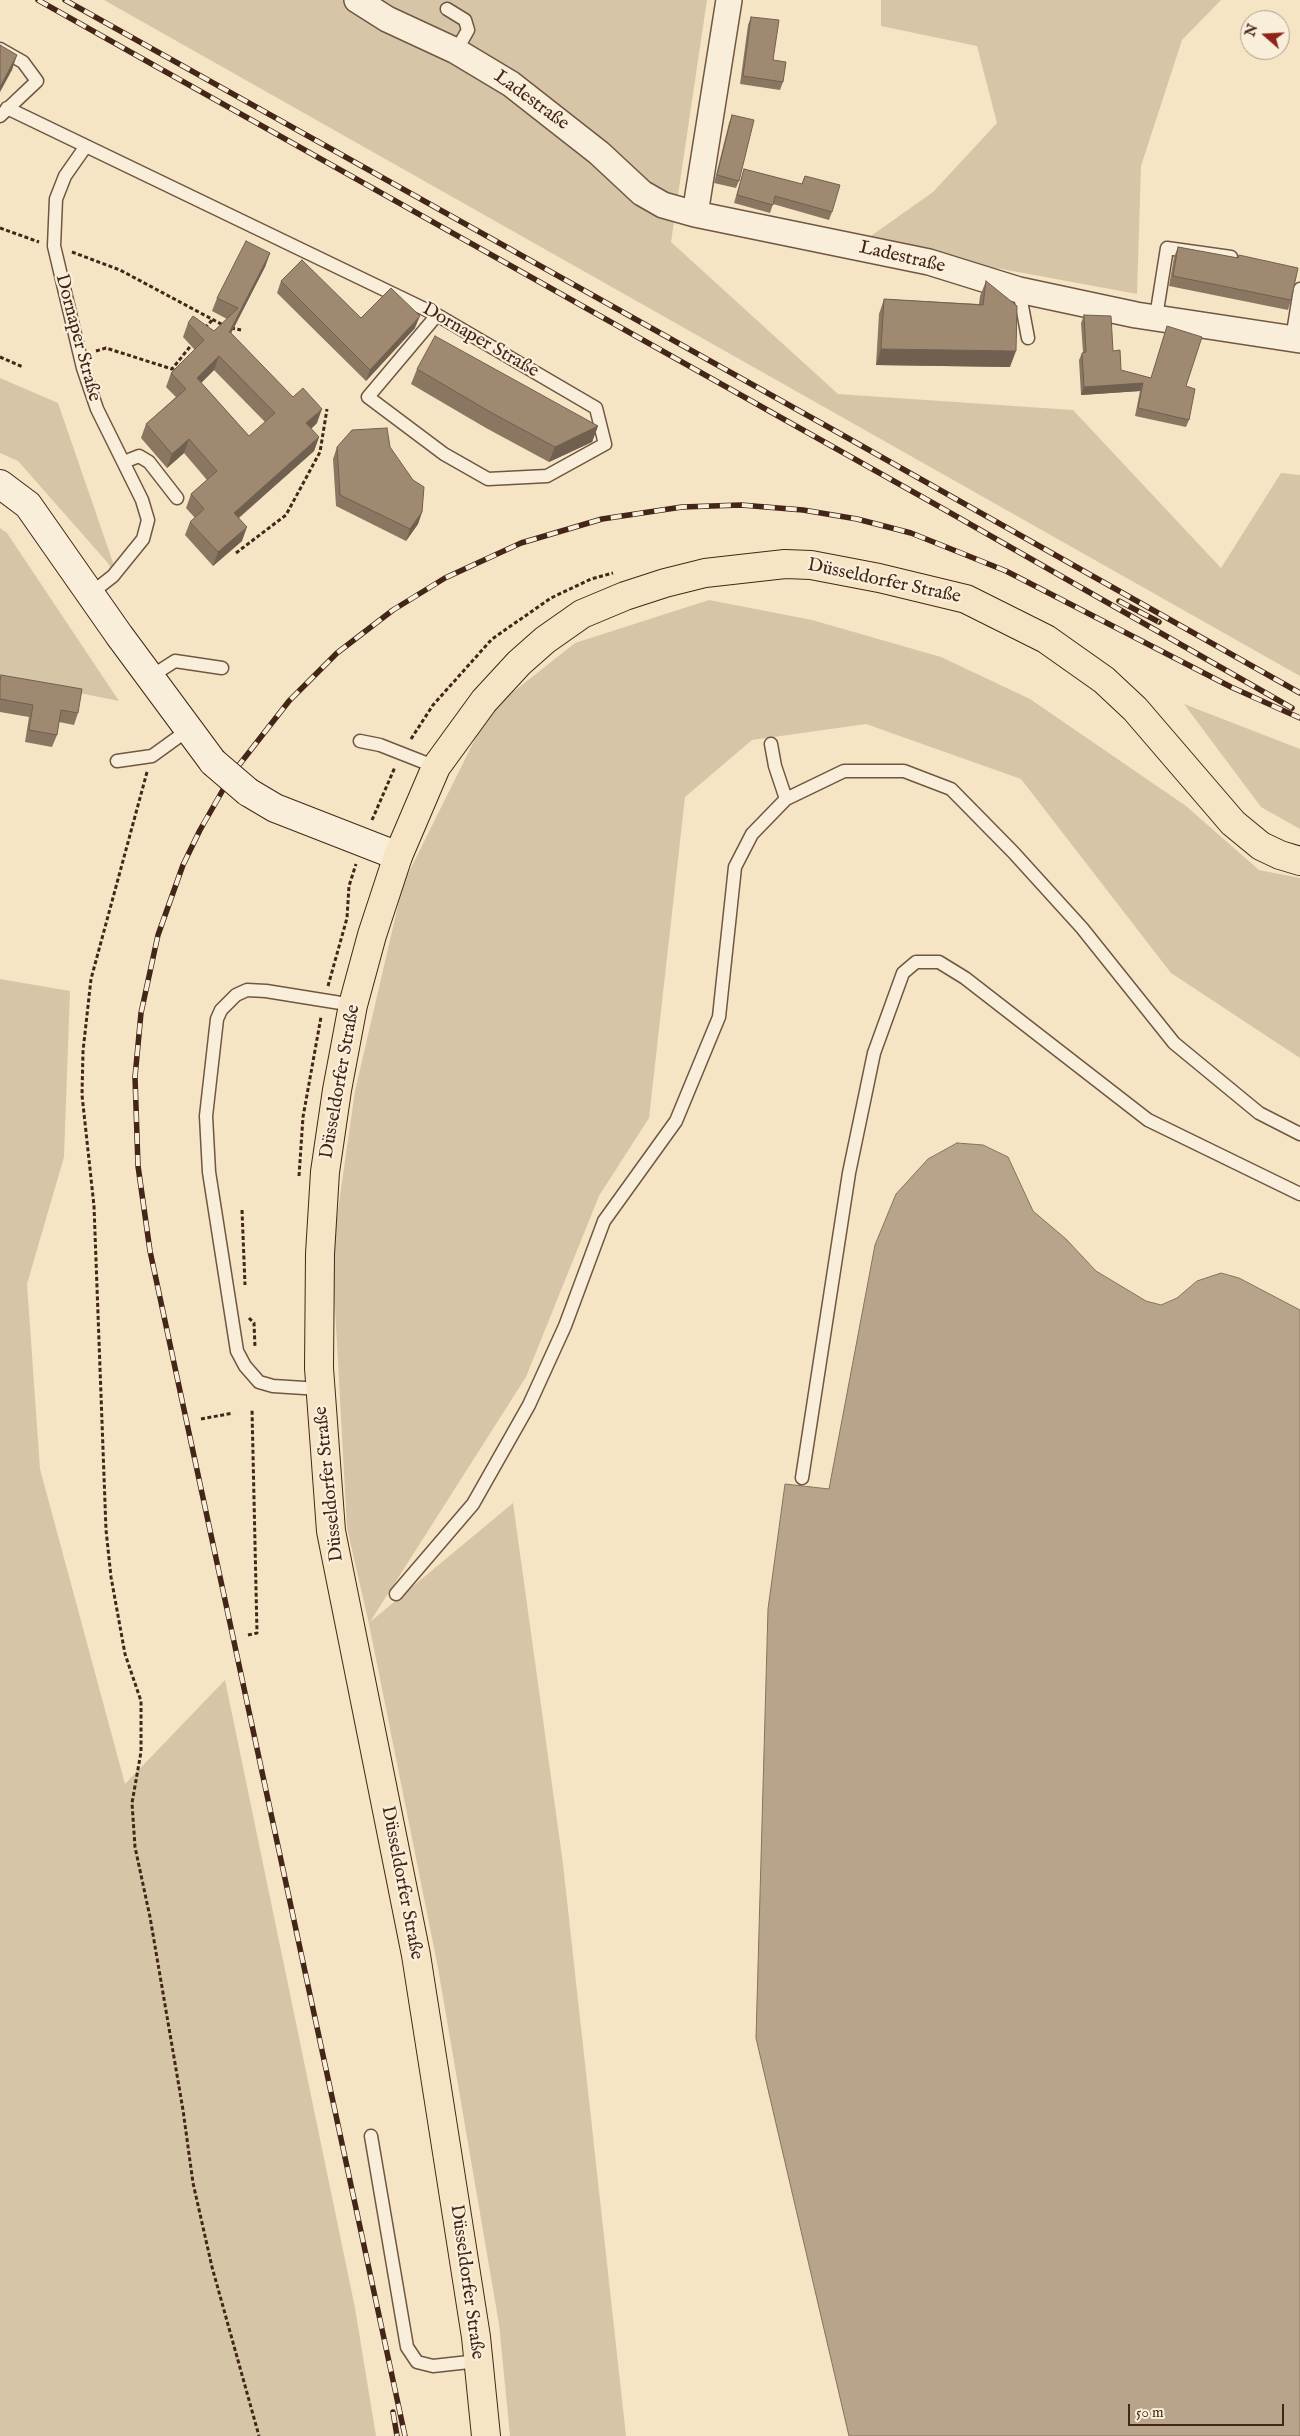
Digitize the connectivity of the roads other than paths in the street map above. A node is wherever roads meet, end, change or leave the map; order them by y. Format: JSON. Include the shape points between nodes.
{"nodes":[{"id":1,"x":357,"y":0,"type":"edge"},
{"id":2,"x":729,"y":0,"type":"edge"},
{"id":3,"x":447,"y":9,"type":"dead end"},
{"id":4,"x":0,"y":49,"type":"edge"},
{"id":5,"x":456,"y":51,"type":"junction"},
{"id":6,"x":4,"y":112,"type":"edge"},
{"id":7,"x":86,"y":146,"type":"junction"},
{"id":8,"x":695,"y":214,"type":"junction"},
{"id":9,"x":1232,"y":257,"type":"edge"},
{"id":10,"x":1300,"y":289,"type":"edge"},
{"id":11,"x":1019,"y":290,"type":"junction"},
{"id":12,"x":437,"y":315,"type":"junction"},
{"id":13,"x":1156,"y":317,"type":"junction"},
{"id":14,"x":1028,"y":338,"type":"dead end"},
{"id":15,"x":1296,"y":339,"type":"edge"},
{"id":16,"x":124,"y":462,"type":"junction"},
{"id":17,"x":0,"y":484,"type":"edge"},
{"id":18,"x":177,"y":498,"type":"dead end"},
{"id":19,"x":90,"y":594,"type":"junction"},
{"id":20,"x":222,"y":668,"type":"dead end"},
{"id":21,"x":150,"y":677,"type":"junction"},
{"id":22,"x":188,"y":730,"type":"junction"},
{"id":23,"x":360,"y":741,"type":"dead end"},
{"id":24,"x":771,"y":744,"type":"dead end"},
{"id":25,"x":117,"y":761,"type":"dead end"},
{"id":26,"x":436,"y":767,"type":"junction"},
{"id":27,"x":786,"y":799,"type":"junction"},
{"id":28,"x":398,"y":856,"type":"junction"},
{"id":29,"x":1300,"y":861,"type":"edge"},
{"id":30,"x":353,"y":1005,"type":"junction"},
{"id":31,"x":1300,"y":1134,"type":"edge"},
{"id":32,"x":1300,"y":1194,"type":"edge"},
{"id":33,"x":320,"y":1389,"type":"junction"},
{"id":34,"x":802,"y":1478,"type":"dead end"},
{"id":35,"x":396,"y":1594,"type":"dead end"},
{"id":36,"x":370,"y":2136,"type":"dead end"},
{"id":37,"x":478,"y":2361,"type":"junction"},
{"id":38,"x":486,"y":2436,"type":"edge"}],
"edges":[{"from":1,"to":5,"type":"street","name":"Ladestraße","via":[[387,19]]},
{"from":2,"to":8,"type":"street"},
{"from":3,"to":5,"type":"lane","via":[[465,20],[468,30]]},
{"from":4,"to":6,"type":"lane","name":"Dornaper Straße","via":[[23,62],[37,81]]},
{"from":5,"to":8,"type":"street","name":"Ladestraße","via":[[511,84],[599,153],[646,196],[663,205]]},
{"from":6,"to":7,"type":"lane","name":"Dornaper Straße"},
{"from":7,"to":12,"type":"lane","name":"Dornaper Straße"},
{"from":7,"to":16,"type":"lane","name":"Dornaper Straße","via":[[65,176],[56,199],[54,246],[83,368],[97,409]]},
{"from":8,"to":11,"type":"street","name":"Ladestraße","via":[[929,262]]},
{"from":9,"to":13,"type":"lane","via":[[1167,248]]},
{"from":10,"to":15,"type":"lane"},
{"from":11,"to":13,"type":"street","name":"Ladestraße"},
{"from":11,"to":14,"type":"lane"},
{"from":12,"to":12,"type":"lane","name":"Dornaper Straße","via":[[596,408],[605,444],[547,476],[488,479],[444,454],[368,397]]},
{"from":13,"to":15,"type":"street","name":"Ladestraße"},
{"from":16,"to":18,"type":"lane","via":[[139,456],[149,462]]},
{"from":16,"to":19,"type":"lane","name":"Dornaper Straße","via":[[148,520],[143,538],[113,576]]},
{"from":17,"to":19,"type":"main road","via":[[28,505]]},
{"from":19,"to":21,"type":"main road"},
{"from":20,"to":21,"type":"lane","via":[[175,661]]},
{"from":21,"to":22,"type":"main road"},
{"from":22,"to":25,"type":"lane","via":[[152,756]]},
{"from":22,"to":28,"type":"main road","bridge":true,"via":[[213,762],[248,792],[275,808]]},
{"from":23,"to":26,"type":"lane","via":[[380,745]]},
{"from":24,"to":27,"type":"lane"},
{"from":26,"to":28,"type":"main road","name":"Düsseldorfer Straße"},
{"from":26,"to":29,"type":"main road","name":"Düsseldorfer Straße","via":[[484,701],[519,663],[582,614],[633,593],[706,573],[785,564],[811,565],[966,599],[1046,639],[1104,680],[1135,709],[1233,823],[1261,846]]},
{"from":27,"to":31,"type":"lane","via":[[844,771],[904,771],[951,789],[1082,928],[1174,1043],[1259,1113]]},
{"from":27,"to":35,"type":"lane","via":[[752,834],[735,867],[719,1017],[676,1121],[604,1221],[565,1326],[529,1405],[473,1504]]},
{"from":28,"to":30,"type":"main road","name":"Düsseldorfer Straße"},
{"from":30,"to":33,"type":"main road","name":"Düsseldorfer Straße","via":[[325,1172],[320,1254]]},
{"from":30,"to":33,"type":"lane","via":[[266,991],[247,990],[236,995],[221,1010],[218,1019],[206,1116],[209,1172],[237,1351],[259,1382]]},
{"from":32,"to":34,"type":"lane","via":[[1148,1120],[965,978],[940,962],[916,962],[903,973],[874,1053],[849,1173]]},
{"from":33,"to":37,"type":"main road","name":"Düsseldorfer Straße","via":[[331,1530],[416,1955]]},
{"from":36,"to":37,"type":"lane","via":[[407,2347],[417,2362],[432,2366]]},
{"from":37,"to":38,"type":"main road","name":"Düsseldorfer Straße"}]}
